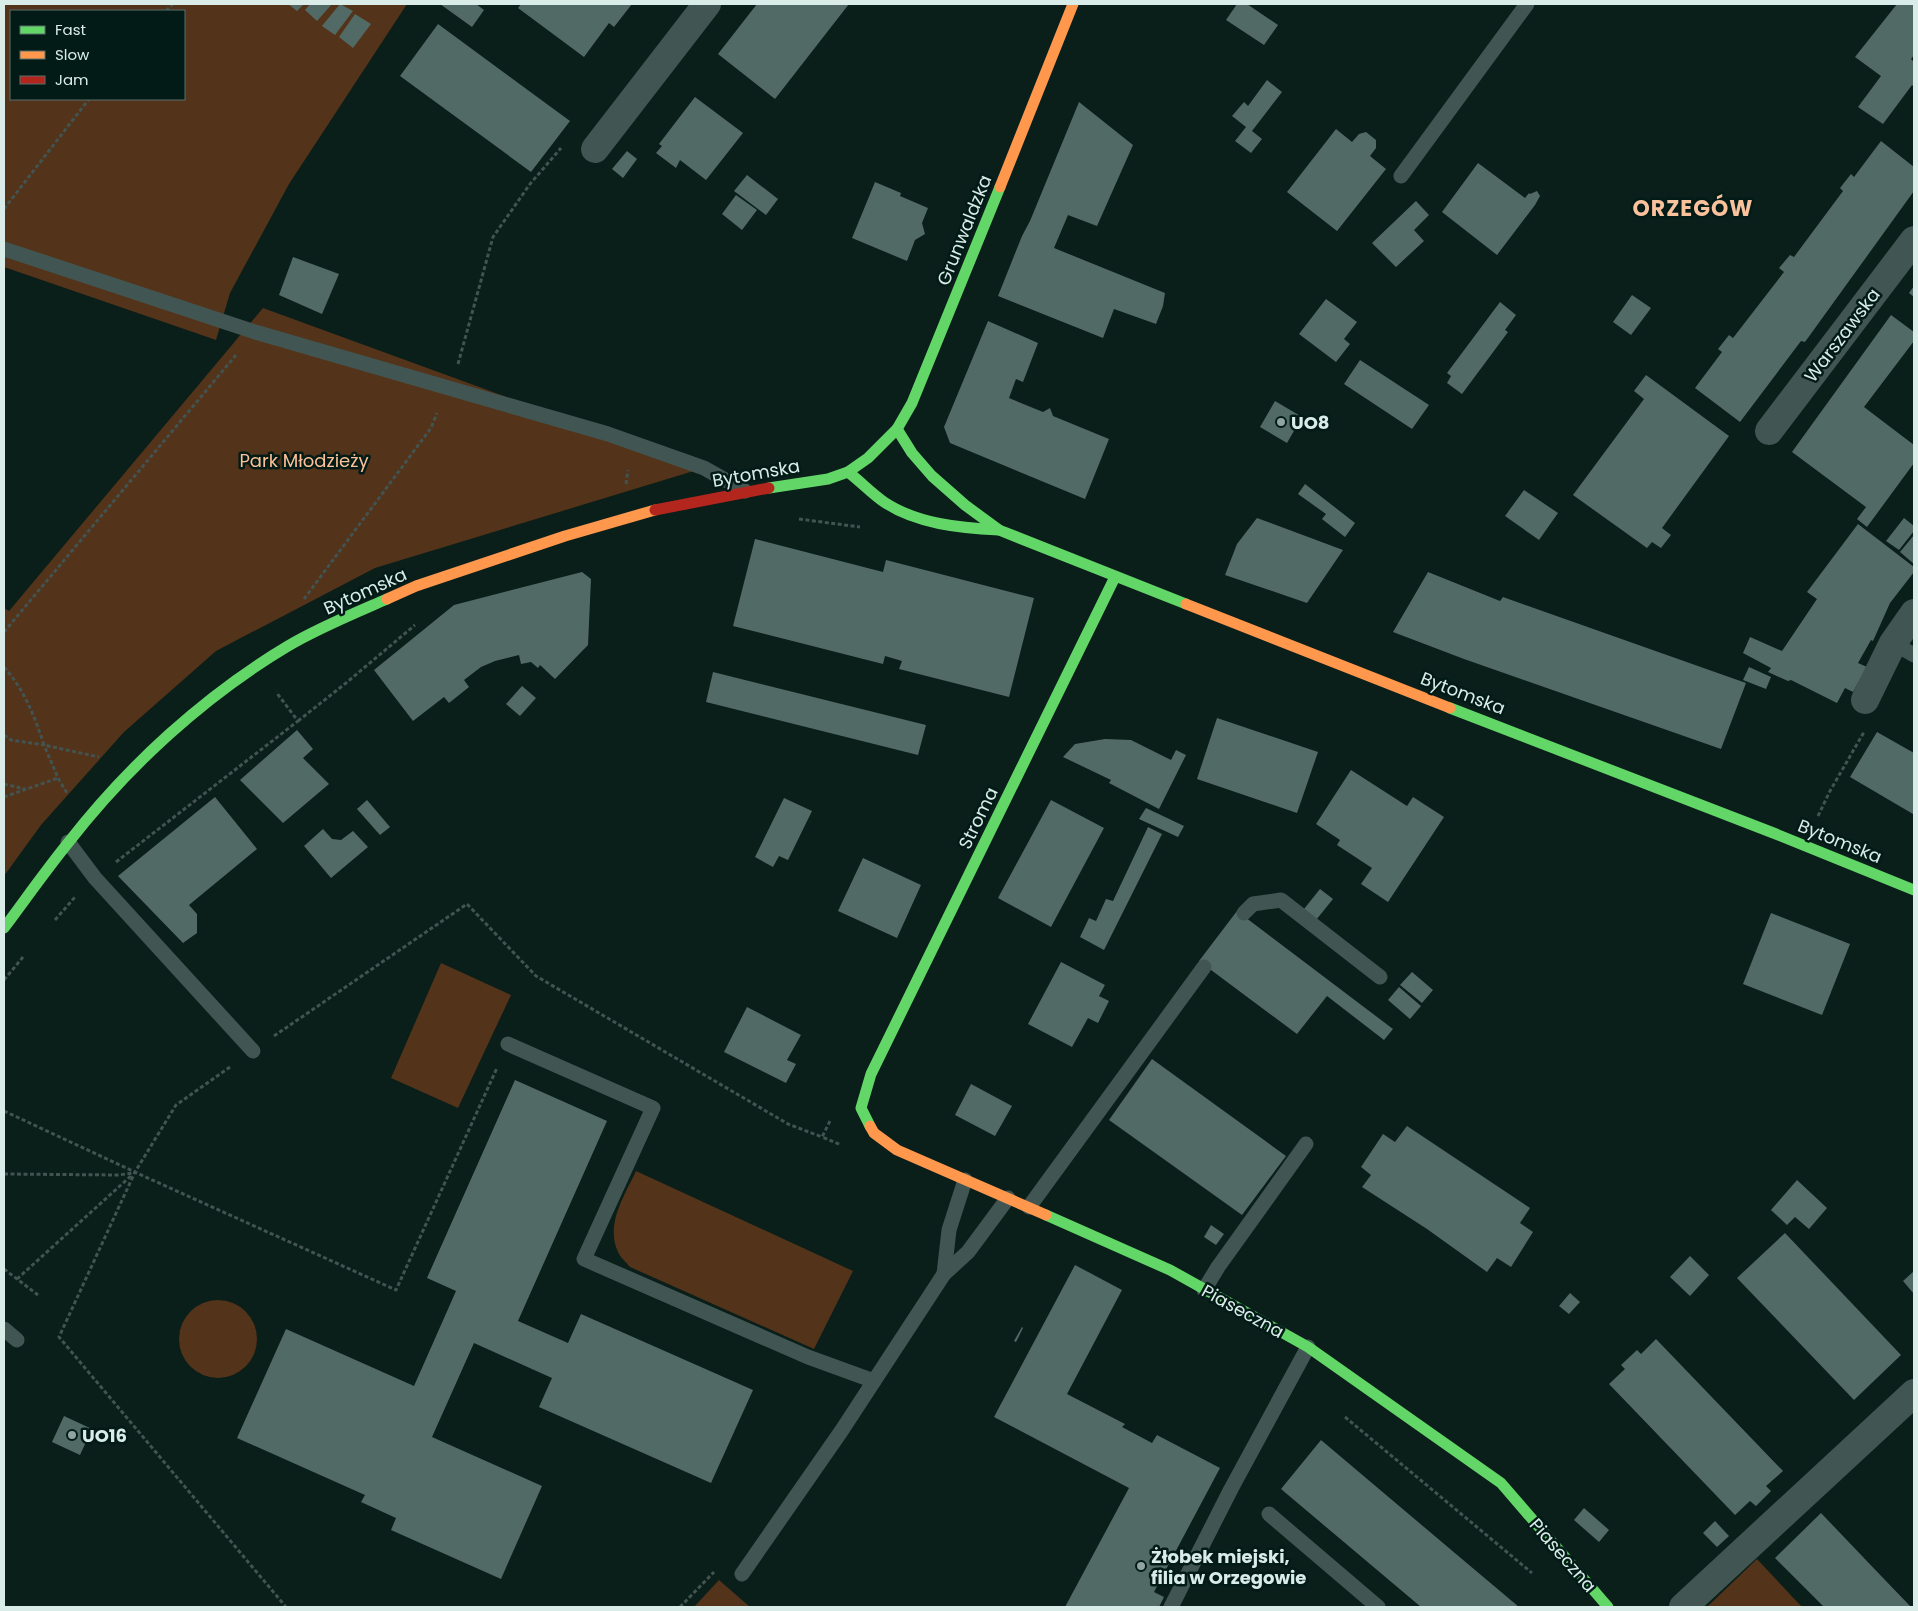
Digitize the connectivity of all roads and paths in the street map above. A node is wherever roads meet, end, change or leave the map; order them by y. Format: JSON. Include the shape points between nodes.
{"nodes":[{"id":1,"x":707,"y":4,"type":"edge"},
{"id":2,"x":1073,"y":4,"type":"edge"},
{"id":3,"x":1527,"y":4,"type":"edge"},
{"id":4,"x":88,"y":100,"type":"edge"},
{"id":5,"x":595,"y":149,"type":"dead end"},
{"id":6,"x":1401,"y":176,"type":"dead end"},
{"id":7,"x":530,"y":184,"type":"dead end"},
{"id":8,"x":4,"y":209,"type":"edge"},
{"id":9,"x":1914,"y":240,"type":"edge"},
{"id":10,"x":4,"y":249,"type":"edge"},
{"id":11,"x":255,"y":332,"type":"junction"},
{"id":12,"x":448,"y":388,"type":"junction"},
{"id":13,"x":897,"y":429,"type":"junction"},
{"id":14,"x":1769,"y":431,"type":"dead end"},
{"id":15,"x":868,"y":458,"type":"joint"},
{"id":16,"x":848,"y":472,"type":"junction"},
{"id":17,"x":746,"y":491,"type":"junction"},
{"id":18,"x":792,"y":518,"type":"dead end"},
{"id":19,"x":868,"y":528,"type":"dead end"},
{"id":20,"x":999,"y":530,"type":"junction"},
{"id":21,"x":1116,"y":577,"type":"junction"},
{"id":22,"x":302,"y":602,"type":"dead end"},
{"id":23,"x":1914,"y":613,"type":"edge"},
{"id":24,"x":418,"y":622,"type":"dead end"},
{"id":25,"x":4,"y":631,"type":"edge"},
{"id":26,"x":1904,"y":649,"type":"edge"},
{"id":27,"x":257,"y":666,"type":"junction"},
{"id":28,"x":4,"y":667,"type":"edge"},
{"id":29,"x":1865,"y":700,"type":"dead end"},
{"id":30,"x":298,"y":721,"type":"junction"},
{"id":31,"x":4,"y":735,"type":"edge"},
{"id":32,"x":1862,"y":736,"type":"dead end"},
{"id":33,"x":44,"y":745,"type":"junction"},
{"id":34,"x":100,"y":757,"type":"dead end"},
{"id":35,"x":58,"y":778,"type":"junction"},
{"id":36,"x":4,"y":784,"type":"edge"},
{"id":37,"x":26,"y":789,"type":"junction"},
{"id":38,"x":4,"y":797,"type":"edge"},
{"id":39,"x":72,"y":800,"type":"dead end"},
{"id":40,"x":1816,"y":819,"type":"dead end"},
{"id":41,"x":68,"y":842,"type":"junction"},
{"id":42,"x":95,"y":878,"type":"junction"},
{"id":43,"x":1914,"y":890,"type":"edge"},
{"id":44,"x":1244,"y":913,"type":"dead end"},
{"id":45,"x":49,"y":927,"type":"dead end"},
{"id":46,"x":4,"y":928,"type":"edge"},
{"id":47,"x":30,"y":950,"type":"dead end"},
{"id":48,"x":1204,"y":967,"type":"dead end"},
{"id":49,"x":1380,"y":978,"type":"dead end"},
{"id":50,"x":4,"y":980,"type":"edge"},
{"id":51,"x":508,"y":1044,"type":"joint"},
{"id":52,"x":253,"y":1051,"type":"junction"},
{"id":53,"x":871,"y":1074,"type":"joint"},
{"id":54,"x":4,"y":1111,"type":"edge"},
{"id":55,"x":822,"y":1136,"type":"dead end"},
{"id":56,"x":1306,"y":1144,"type":"dead end"},
{"id":57,"x":135,"y":1172,"type":"junction"},
{"id":58,"x":4,"y":1174,"type":"edge"},
{"id":59,"x":965,"y":1180,"type":"junction"},
{"id":60,"x":1008,"y":1198,"type":"junction"},
{"id":61,"x":1029,"y":1207,"type":"junction"},
{"id":62,"x":4,"y":1269,"type":"edge"},
{"id":63,"x":944,"y":1274,"type":"junction"},
{"id":64,"x":17,"y":1279,"type":"junction"},
{"id":65,"x":1204,"y":1290,"type":"junction"},
{"id":66,"x":38,"y":1295,"type":"dead end"},
{"id":67,"x":4,"y":1329,"type":"edge"},
{"id":68,"x":17,"y":1340,"type":"dead end"},
{"id":69,"x":1308,"y":1347,"type":"junction"},
{"id":70,"x":874,"y":1381,"type":"junction"},
{"id":71,"x":1914,"y":1393,"type":"edge"},
{"id":72,"x":1339,"y":1412,"type":"dead end"},
{"id":73,"x":1269,"y":1514,"type":"dead end"},
{"id":74,"x":717,"y":1569,"type":"dead end"},
{"id":75,"x":742,"y":1574,"type":"dead end"},
{"id":76,"x":1535,"y":1576,"type":"dead end"},
{"id":77,"x":1604,"y":1602,"type":"edge"},
{"id":78,"x":286,"y":1607,"type":"edge"},
{"id":79,"x":680,"y":1607,"type":"edge"},
{"id":80,"x":1171,"y":1607,"type":"edge"},
{"id":81,"x":1378,"y":1607,"type":"edge"},
{"id":82,"x":1586,"y":1607,"type":"edge"},
{"id":83,"x":1683,"y":1607,"type":"edge"}],
"edges":[{"from":1,"to":5,"type":"street"},
{"from":2,"to":13,"type":"street","name":"Grunwaldzka","via":[[960,289],[912,403]]},
{"from":3,"to":6,"type":"lane"},
{"from":4,"to":8,"type":"path"},
{"from":7,"to":12,"type":"path","via":[[493,237],[457,368]]},
{"from":9,"to":14,"type":"street","name":"Warszawska"},
{"from":10,"to":11,"type":"lane"},
{"from":11,"to":12,"type":"lane"},
{"from":11,"to":25,"type":"path"},
{"from":12,"to":17,"type":"lane","via":[[608,434],[704,468]]},
{"from":12,"to":22,"type":"path","via":[[431,428]]},
{"from":13,"to":15,"type":"street","name":"Grunwaldzka"},
{"from":13,"to":20,"type":"street","name":"Bytomska","via":[[923,466],[970,510]]},
{"from":15,"to":16,"type":"street","name":"Bytomska"},
{"from":16,"to":17,"type":"street","name":"Bytomska"},
{"from":16,"to":20,"type":"street","name":"Bytomska","via":[[884,502],[914,517],[968,529]]},
{"from":17,"to":27,"type":"street","name":"Bytomska","via":[[663,508],[565,536],[416,586],[289,645]]},
{"from":18,"to":19,"type":"path"},
{"from":20,"to":21,"type":"street","name":"Bytomska"},
{"from":21,"to":43,"type":"street","name":"Bytomska"},
{"from":21,"to":53,"type":"street","name":"Stroma"},
{"from":23,"to":26,"type":"street"},
{"from":24,"to":30,"type":"path"},
{"from":26,"to":29,"type":"street"},
{"from":27,"to":30,"type":"path"},
{"from":27,"to":41,"type":"street","name":"Bytomska","via":[[161,742]]},
{"from":28,"to":33,"type":"path","via":[[19,684]]},
{"from":30,"to":42,"type":"path"},
{"from":31,"to":33,"type":"path","via":[[11,740]]},
{"from":32,"to":40,"type":"path"},
{"from":33,"to":34,"type":"path"},
{"from":33,"to":35,"type":"path"},
{"from":35,"to":37,"type":"path"},
{"from":35,"to":39,"type":"path"},
{"from":36,"to":37,"type":"path"},
{"from":37,"to":38,"type":"path"},
{"from":41,"to":42,"type":"lane"},
{"from":41,"to":46,"type":"street","name":"Bytomska"},
{"from":42,"to":45,"type":"path"},
{"from":42,"to":52,"type":"lane"},
{"from":44,"to":49,"type":"lane","via":[[1253,904],[1281,900]]},
{"from":47,"to":50,"type":"path"},
{"from":48,"to":61,"type":"lane"},
{"from":51,"to":57,"type":"path","via":[[396,1290]]},
{"from":51,"to":70,"type":"lane","via":[[653,1108],[584,1258],[808,1358]]},
{"from":52,"to":55,"type":"path","via":[[467,904],[536,976],[788,1124]]},
{"from":52,"to":57,"type":"path","via":[[176,1105]]},
{"from":53,"to":59,"type":"street","name":"Piaseczna","via":[[861,1108],[874,1133],[897,1150]]},
{"from":54,"to":57,"type":"path"},
{"from":56,"to":65,"type":"lane"},
{"from":57,"to":58,"type":"path","via":[[118,1175]]},
{"from":57,"to":64,"type":"path"},
{"from":57,"to":78,"type":"path","via":[[59,1337]]},
{"from":59,"to":60,"type":"street","name":"Piaseczna"},
{"from":59,"to":63,"type":"lane","via":[[949,1230]]},
{"from":60,"to":61,"type":"street","name":"Piaseczna"},
{"from":60,"to":63,"type":"lane","via":[[968,1252]]},
{"from":61,"to":65,"type":"street","name":"Piaseczna","via":[[1170,1270]]},
{"from":62,"to":64,"type":"path"},
{"from":63,"to":70,"type":"lane"},
{"from":64,"to":66,"type":"path"},
{"from":65,"to":69,"type":"street","name":"Piaseczna"},
{"from":67,"to":68,"type":"lane"},
{"from":69,"to":77,"type":"street","name":"Piaseczna","via":[[1501,1483]]},
{"from":69,"to":80,"type":"lane"},
{"from":70,"to":75,"type":"lane"},
{"from":71,"to":83,"type":"street"},
{"from":72,"to":76,"type":"path"},
{"from":73,"to":81,"type":"lane"},
{"from":74,"to":79,"type":"path"},
{"from":77,"to":82,"type":"lane"}]}
